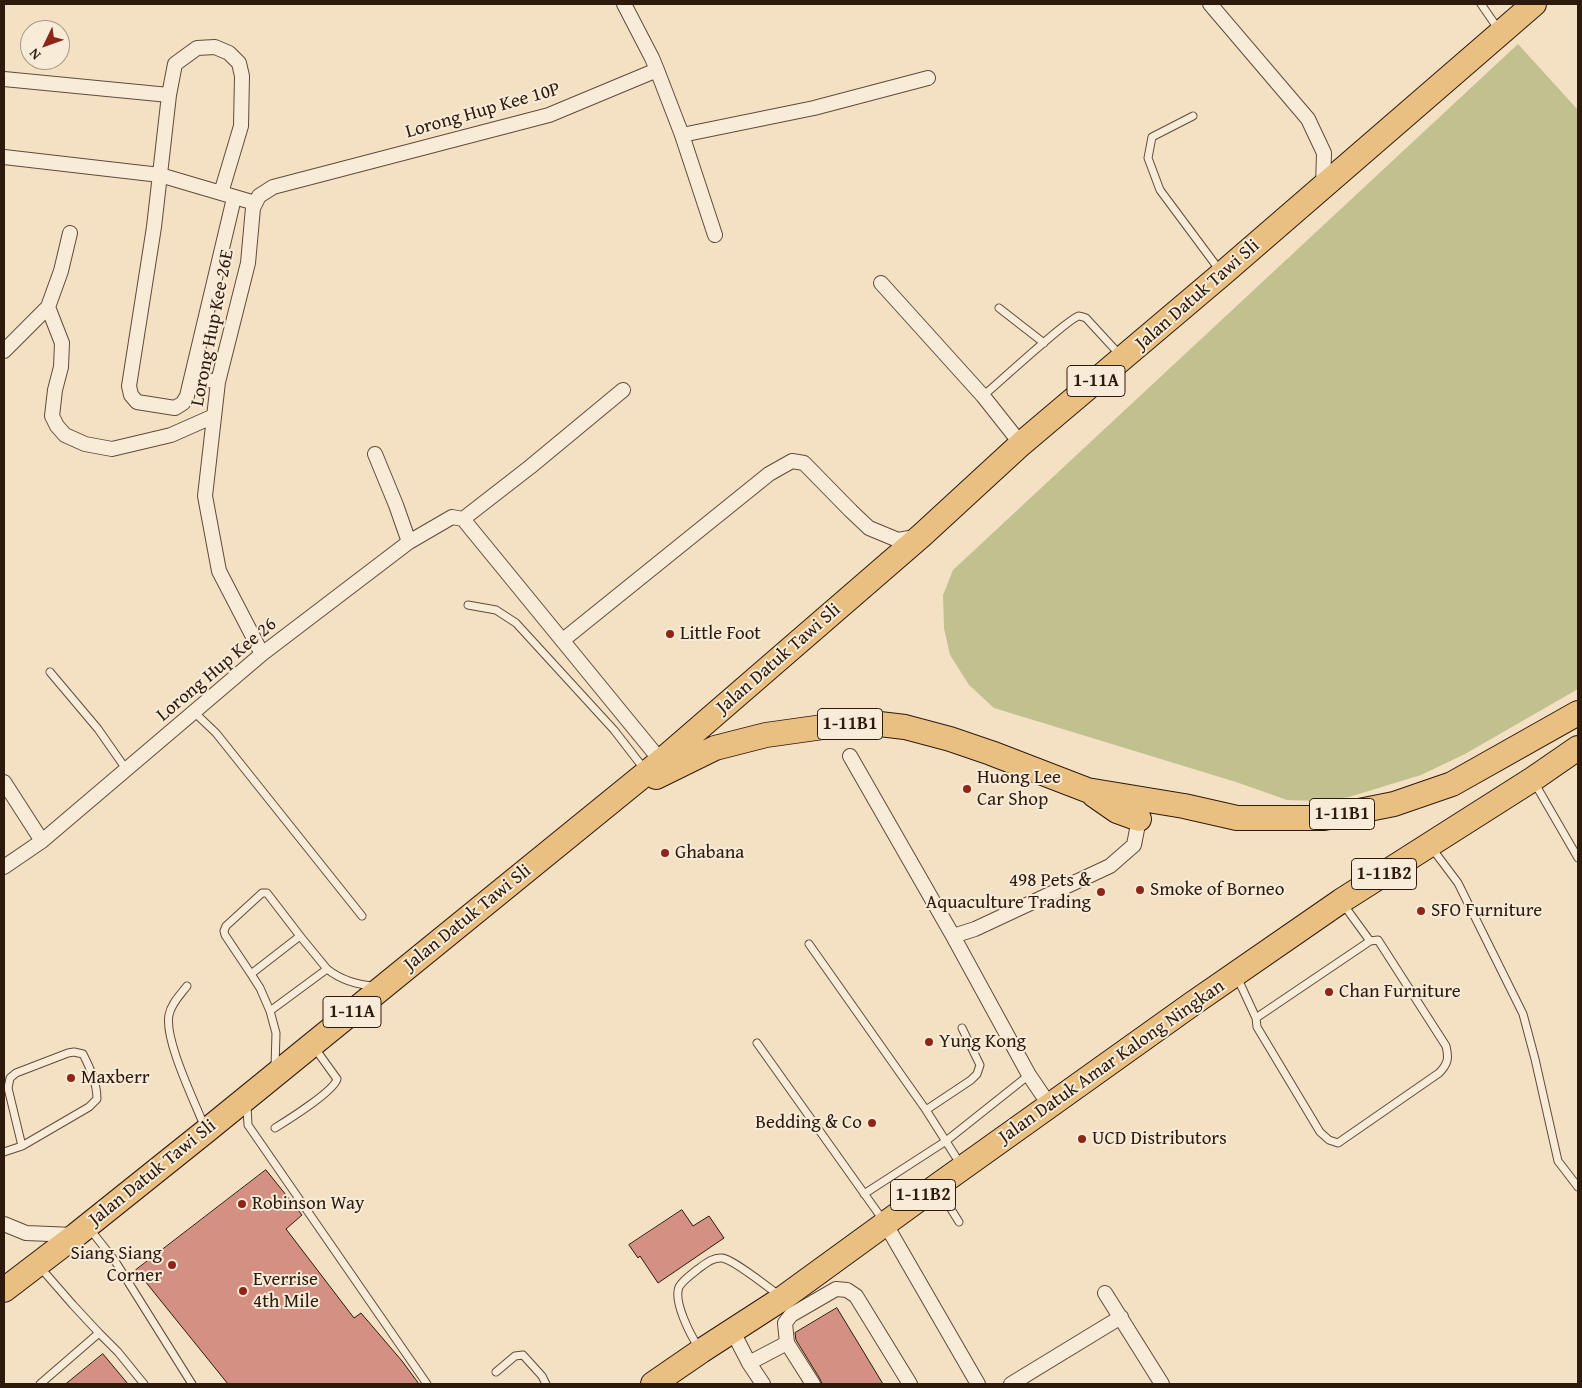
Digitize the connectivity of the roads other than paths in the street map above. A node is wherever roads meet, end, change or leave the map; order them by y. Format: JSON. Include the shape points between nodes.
{"nodes":[{"id":1,"x":624,"y":4,"type":"edge"},
{"id":2,"x":1481,"y":4,"type":"edge"},
{"id":3,"x":1534,"y":4,"type":"edge"},
{"id":4,"x":1216,"y":7,"type":"edge"},
{"id":5,"x":1501,"y":32,"type":"junction"},
{"id":6,"x":657,"y":70,"type":"junction"},
{"id":7,"x":928,"y":78,"type":"dead end"},
{"id":8,"x":4,"y":79,"type":"edge"},
{"id":9,"x":169,"y":95,"type":"junction"},
{"id":10,"x":1192,"y":116,"type":"dead end"},
{"id":11,"x":682,"y":135,"type":"junction"},
{"id":12,"x":4,"y":157,"type":"edge"},
{"id":13,"x":160,"y":174,"type":"junction"},
{"id":14,"x":1323,"y":187,"type":"junction"},
{"id":15,"x":228,"y":195,"type":"junction"},
{"id":16,"x":255,"y":203,"type":"junction"},
{"id":17,"x":70,"y":233,"type":"dead end"},
{"id":18,"x":715,"y":235,"type":"dead end"},
{"id":19,"x":1222,"y":274,"type":"junction"},
{"id":20,"x":881,"y":283,"type":"dead end"},
{"id":21,"x":48,"y":307,"type":"junction"},
{"id":22,"x":998,"y":308,"type":"dead end"},
{"id":23,"x":1044,"y":343,"type":"junction"},
{"id":24,"x":4,"y":351,"type":"edge"},
{"id":25,"x":1123,"y":358,"type":"junction"},
{"id":26,"x":192,"y":377,"type":"junction"},
{"id":27,"x":218,"y":382,"type":"junction"},
{"id":28,"x":622,"y":390,"type":"dead end"},
{"id":29,"x":983,"y":396,"type":"junction"},
{"id":30,"x":214,"y":416,"type":"junction"},
{"id":31,"x":1021,"y":444,"type":"junction"},
{"id":32,"x":375,"y":454,"type":"dead end"},
{"id":33,"x":463,"y":519,"type":"junction"},
{"id":34,"x":921,"y":536,"type":"junction"},
{"id":35,"x":409,"y":542,"type":"junction"},
{"id":36,"x":468,"y":606,"type":"dead end"},
{"id":37,"x":562,"y":640,"type":"junction"},
{"id":38,"x":262,"y":654,"type":"junction"},
{"id":39,"x":50,"y":672,"type":"dead end"},
{"id":40,"x":194,"y":712,"type":"junction"},
{"id":41,"x":1578,"y":713,"type":"edge"},
{"id":42,"x":1578,"y":748,"type":"edge"},
{"id":43,"x":850,"y":756,"type":"dead end"},
{"id":44,"x":654,"y":767,"type":"junction"},
{"id":45,"x":126,"y":769,"type":"junction"},
{"id":46,"x":1533,"y":779,"type":"junction"},
{"id":47,"x":4,"y":782,"type":"edge"},
{"id":48,"x":1087,"y":790,"type":"junction"},
{"id":49,"x":617,"y":798,"type":"junction"},
{"id":50,"x":1139,"y":819,"type":"joint"},
{"id":51,"x":42,"y":841,"type":"junction"},
{"id":52,"x":1430,"y":845,"type":"junction"},
{"id":53,"x":1578,"y":858,"type":"edge"},
{"id":54,"x":4,"y":867,"type":"edge"},
{"id":55,"x":1341,"y":902,"type":"junction"},
{"id":56,"x":362,"y":916,"type":"dead end"},
{"id":57,"x":300,"y":936,"type":"junction"},
{"id":58,"x":953,"y":936,"type":"junction"},
{"id":59,"x":1370,"y":942,"type":"junction"},
{"id":60,"x":809,"y":944,"type":"dead end"},
{"id":61,"x":326,"y":969,"type":"junction"},
{"id":62,"x":251,"y":974,"type":"junction"},
{"id":63,"x":1236,"y":974,"type":"junction"},
{"id":64,"x":187,"y":986,"type":"dead end"},
{"id":65,"x":384,"y":986,"type":"junction"},
{"id":66,"x":270,"y":1011,"type":"junction"},
{"id":67,"x":1256,"y":1018,"type":"junction"},
{"id":68,"x":962,"y":1028,"type":"dead end"},
{"id":69,"x":757,"y":1043,"type":"dead end"},
{"id":70,"x":312,"y":1044,"type":"junction"},
{"id":71,"x":275,"y":1075,"type":"junction"},
{"id":72,"x":1030,"y":1075,"type":"junction"},
{"id":73,"x":249,"y":1096,"type":"junction"},
{"id":74,"x":1050,"y":1106,"type":"junction"},
{"id":75,"x":926,"y":1110,"type":"junction"},
{"id":76,"x":275,"y":1128,"type":"dead end"},
{"id":77,"x":206,"y":1131,"type":"junction"},
{"id":78,"x":946,"y":1141,"type":"junction"},
{"id":79,"x":22,"y":1146,"type":"junction"},
{"id":80,"x":4,"y":1152,"type":"edge"},
{"id":81,"x":963,"y":1167,"type":"junction"},
{"id":82,"x":936,"y":1186,"type":"junction"},
{"id":83,"x":1578,"y":1187,"type":"edge"},
{"id":84,"x":864,"y":1194,"type":"junction"},
{"id":85,"x":959,"y":1222,"type":"dead end"},
{"id":86,"x":885,"y":1223,"type":"junction"},
{"id":87,"x":4,"y":1224,"type":"edge"},
{"id":88,"x":81,"y":1230,"type":"junction"},
{"id":89,"x":38,"y":1264,"type":"junction"},
{"id":90,"x":4,"y":1290,"type":"edge"},
{"id":91,"x":1106,"y":1293,"type":"dead end"},
{"id":92,"x":782,"y":1298,"type":"junction"},
{"id":93,"x":1120,"y":1317,"type":"junction"},
{"id":94,"x":732,"y":1330,"type":"junction"},
{"id":95,"x":99,"y":1333,"type":"junction"},
{"id":96,"x":788,"y":1343,"type":"junction"},
{"id":97,"x":701,"y":1351,"type":"junction"},
{"id":98,"x":749,"y":1363,"type":"junction"},
{"id":99,"x":496,"y":1372,"type":"dead end"},
{"id":100,"x":661,"y":1382,"type":"edge"},
{"id":101,"x":40,"y":1384,"type":"edge"},
{"id":102,"x":144,"y":1384,"type":"edge"},
{"id":103,"x":192,"y":1384,"type":"edge"},
{"id":104,"x":427,"y":1384,"type":"edge"},
{"id":105,"x":546,"y":1384,"type":"edge"},
{"id":106,"x":763,"y":1384,"type":"edge"},
{"id":107,"x":813,"y":1384,"type":"edge"},
{"id":108,"x":910,"y":1384,"type":"edge"},
{"id":109,"x":978,"y":1384,"type":"edge"},
{"id":110,"x":1011,"y":1384,"type":"edge"},
{"id":111,"x":1162,"y":1384,"type":"edge"}],
"edges":[{"from":1,"to":6,"type":"street"},
{"from":2,"to":5,"type":"lane"},
{"from":3,"to":5,"type":"highway","name":"Jalan Datuk Tawi Sli","number":"1-11A"},
{"from":4,"to":14,"type":"street","via":[[1308,119],[1324,153]]},
{"from":5,"to":14,"type":"highway","name":"Jalan Datuk Tawi Sli","number":"1-11A"},
{"from":6,"to":11,"type":"street"},
{"from":6,"to":16,"type":"street","name":"Lorong Hup Kee 10P","via":[[548,115],[273,187],[259,196]]},
{"from":7,"to":11,"type":"street","via":[[814,108]]},
{"from":8,"to":9,"type":"street"},
{"from":9,"to":13,"type":"street"},
{"from":9,"to":15,"type":"street","via":[[176,64],[197,48],[215,47],[229,53],[239,63],[242,76],[241,126]]},
{"from":10,"to":19,"type":"lane","via":[[1152,137],[1148,158],[1160,190]]},
{"from":11,"to":18,"type":"street"},
{"from":12,"to":13,"type":"street"},
{"from":13,"to":15,"type":"street"},
{"from":13,"to":26,"type":"street","via":[[129,386],[137,402],[175,408],[187,396]]},
{"from":14,"to":19,"type":"highway","name":"Jalan Datuk Tawi Sli","number":"1-11A"},
{"from":15,"to":16,"type":"street"},
{"from":15,"to":26,"type":"street"},
{"from":16,"to":27,"type":"street","name":"Lorong Hup Kee 26E","via":[[248,263]]},
{"from":17,"to":21,"type":"street"},
{"from":19,"to":25,"type":"highway","name":"Jalan Datuk Tawi Sli","number":"1-11A"},
{"from":20,"to":29,"type":"street"},
{"from":21,"to":24,"type":"street"},
{"from":21,"to":30,"type":"street","via":[[62,343],[52,416],[65,435],[85,444],[112,449],[171,435]]},
{"from":22,"to":23,"type":"lane"},
{"from":23,"to":25,"type":"lane","via":[[1079,316],[1086,318]]},
{"from":23,"to":29,"type":"lane"},
{"from":25,"to":31,"type":"highway","name":"Jalan Datuk Tawi Sli","number":"1-11A"},
{"from":26,"to":27,"type":"street"},
{"from":27,"to":30,"type":"street","name":"Lorong Hup Kee 26E"},
{"from":28,"to":33,"type":"street"},
{"from":29,"to":31,"type":"street"},
{"from":30,"to":38,"type":"street","name":"Lorong Hup Kee 26E","via":[[205,496],[219,571]]},
{"from":31,"to":34,"type":"highway","name":"Jalan Datuk Tawi Sli","number":"1-11A"},
{"from":32,"to":35,"type":"street"},
{"from":33,"to":35,"type":"street","name":"Lorong Hup Kee 26","via":[[452,517]]},
{"from":33,"to":37,"type":"street"},
{"from":34,"to":37,"type":"street","via":[[898,540],[869,528],[804,463],[792,461],[769,474]]},
{"from":34,"to":44,"type":"highway","name":"Jalan Datuk Tawi Sli","number":"1-11A"},
{"from":35,"to":38,"type":"street","name":"Lorong Hup Kee 26"},
{"from":36,"to":44,"type":"lane","via":[[496,610],[516,623],[614,730]]},
{"from":37,"to":44,"type":"street","via":[[634,731]]},
{"from":38,"to":40,"type":"street","name":"Lorong Hup Kee 26"},
{"from":39,"to":45,"type":"lane","via":[[98,729]]},
{"from":40,"to":45,"type":"street","name":"Lorong Hup Kee 26"},
{"from":40,"to":56,"type":"lane","via":[[216,733]]},
{"from":41,"to":48,"type":"highway","number":"1-11B1","via":[[1452,784],[1394,804],[1324,818],[1237,818]]},
{"from":42,"to":46,"type":"highway","name":"Jalan Datuk Amar Kalong Ningkan","number":"1-11B2"},
{"from":43,"to":58,"type":"street"},
{"from":44,"to":49,"type":"highway","name":"Jalan Datuk Tawi Sli","number":"1-11A"},
{"from":45,"to":51,"type":"street","name":"Lorong Hup Kee 26"},
{"from":46,"to":52,"type":"highway","name":"Jalan Datuk Amar Kalong Ningkan","number":"1-11B2"},
{"from":46,"to":53,"type":"lane"},
{"from":47,"to":51,"type":"street"},
{"from":48,"to":49,"type":"highway","number":"1-11B1","via":[[950,739],[871,722],[766,735],[715,748]]},
{"from":48,"to":50,"type":"highway","via":[[1117,811]]},
{"from":49,"to":65,"type":"highway","name":"Jalan Datuk Tawi Sli","number":"1-11A"},
{"from":50,"to":58,"type":"street","via":[[1134,845],[1110,866],[975,929]]},
{"from":51,"to":54,"type":"street","name":"Lorong Hup Kee 26"},
{"from":52,"to":55,"type":"highway","name":"Jalan Datuk Amar Kalong Ningkan","number":"1-11B2"},
{"from":52,"to":83,"type":"lane","via":[[1458,883],[1523,1014],[1558,1161]]},
{"from":55,"to":59,"type":"lane"},
{"from":55,"to":63,"type":"highway","name":"Jalan Datuk Amar Kalong Ningkan","number":"1-11B2"},
{"from":57,"to":61,"type":"lane"},
{"from":57,"to":62,"type":"lane"},
{"from":57,"to":62,"type":"lane","via":[[267,892],[262,893],[224,930]]},
{"from":58,"to":72,"type":"street"},
{"from":59,"to":67,"type":"lane"},
{"from":59,"to":67,"type":"lane","via":[[1378,940],[1446,1046],[1448,1056],[1446,1066],[1439,1073],[1338,1143],[1320,1132],[1258,1027]]},
{"from":60,"to":75,"type":"lane"},
{"from":61,"to":65,"type":"lane","via":[[338,978],[364,986]]},
{"from":61,"to":66,"type":"lane"},
{"from":62,"to":66,"type":"lane"},
{"from":63,"to":67,"type":"lane"},
{"from":63,"to":74,"type":"highway","name":"Jalan Datuk Amar Kalong Ningkan","number":"1-11B2"},
{"from":64,"to":77,"type":"lane","via":[[168,1017],[171,1043]]},
{"from":65,"to":70,"type":"highway","name":"Jalan Datuk Tawi Sli","number":"1-11A"},
{"from":66,"to":71,"type":"lane","via":[[276,1033]]},
{"from":68,"to":75,"type":"lane","via":[[980,1065],[977,1074]]},
{"from":69,"to":84,"type":"lane"},
{"from":70,"to":71,"type":"highway","name":"Jalan Datuk Tawi Sli","number":"1-11A"},
{"from":70,"to":76,"type":"lane","via":[[334,1073],[336,1083]]},
{"from":71,"to":73,"type":"highway","name":"Jalan Datuk Tawi Sli","number":"1-11A"},
{"from":72,"to":74,"type":"street"},
{"from":72,"to":78,"type":"lane"},
{"from":73,"to":77,"type":"highway","name":"Jalan Datuk Tawi Sli","number":"1-11A"},
{"from":73,"to":104,"type":"lane","via":[[248,1125]]},
{"from":74,"to":81,"type":"highway","name":"Jalan Datuk Amar Kalong Ningkan","number":"1-11B2"},
{"from":75,"to":78,"type":"lane"},
{"from":77,"to":88,"type":"highway","name":"Jalan Datuk Tawi Sli","number":"1-11A"},
{"from":78,"to":81,"type":"lane"},
{"from":78,"to":84,"type":"lane"},
{"from":79,"to":79,"type":"lane","via":[[89,1107],[97,1099],[97,1090],[83,1054],[68,1053],[10,1078],[8,1088]]},
{"from":79,"to":80,"type":"lane"},
{"from":81,"to":82,"type":"highway","name":"Jalan Datuk Amar Kalong Ningkan","number":"1-11B2"},
{"from":82,"to":85,"type":"lane"},
{"from":82,"to":86,"type":"highway","name":"Jalan Datuk Amar Kalong Ningkan","number":"1-11B2"},
{"from":84,"to":86,"type":"lane"},
{"from":86,"to":92,"type":"highway","name":"Jalan Datuk Amar Kalong Ningkan","number":"1-11B2"},
{"from":86,"to":109,"type":"street"},
{"from":87,"to":88,"type":"street","via":[[26,1233]]},
{"from":88,"to":89,"type":"highway","name":"Jalan Datuk Tawi Sli","number":"1-11A"},
{"from":88,"to":103,"type":"lane","via":[[115,1261]]},
{"from":89,"to":90,"type":"highway","name":"Jalan Datuk Tawi Sli","number":"1-11A"},
{"from":89,"to":95,"type":"lane"},
{"from":91,"to":93,"type":"street"},
{"from":92,"to":94,"type":"highway","name":"Jalan Datuk Amar Kalong Ningkan","number":"1-11B2"},
{"from":92,"to":97,"type":"lane","via":[[734,1262],[722,1258],[710,1260],[689,1275],[677,1295]]},
{"from":93,"to":110,"type":"street"},
{"from":93,"to":111,"type":"street"},
{"from":94,"to":97,"type":"highway","name":"Jalan Datuk Amar Kalong Ningkan","number":"1-11B2"},
{"from":94,"to":98,"type":"street"},
{"from":95,"to":101,"type":"lane"},
{"from":95,"to":102,"type":"lane"},
{"from":96,"to":98,"type":"street"},
{"from":96,"to":107,"type":"street"},
{"from":96,"to":108,"type":"street","via":[[785,1323],[791,1315],[836,1289],[847,1290],[856,1296]]},
{"from":97,"to":100,"type":"highway","name":"Jalan Datuk Amar Kalong Ningkan","number":"1-11B2"},
{"from":98,"to":106,"type":"street"},
{"from":99,"to":105,"type":"lane","via":[[515,1356],[523,1355]]}]}
